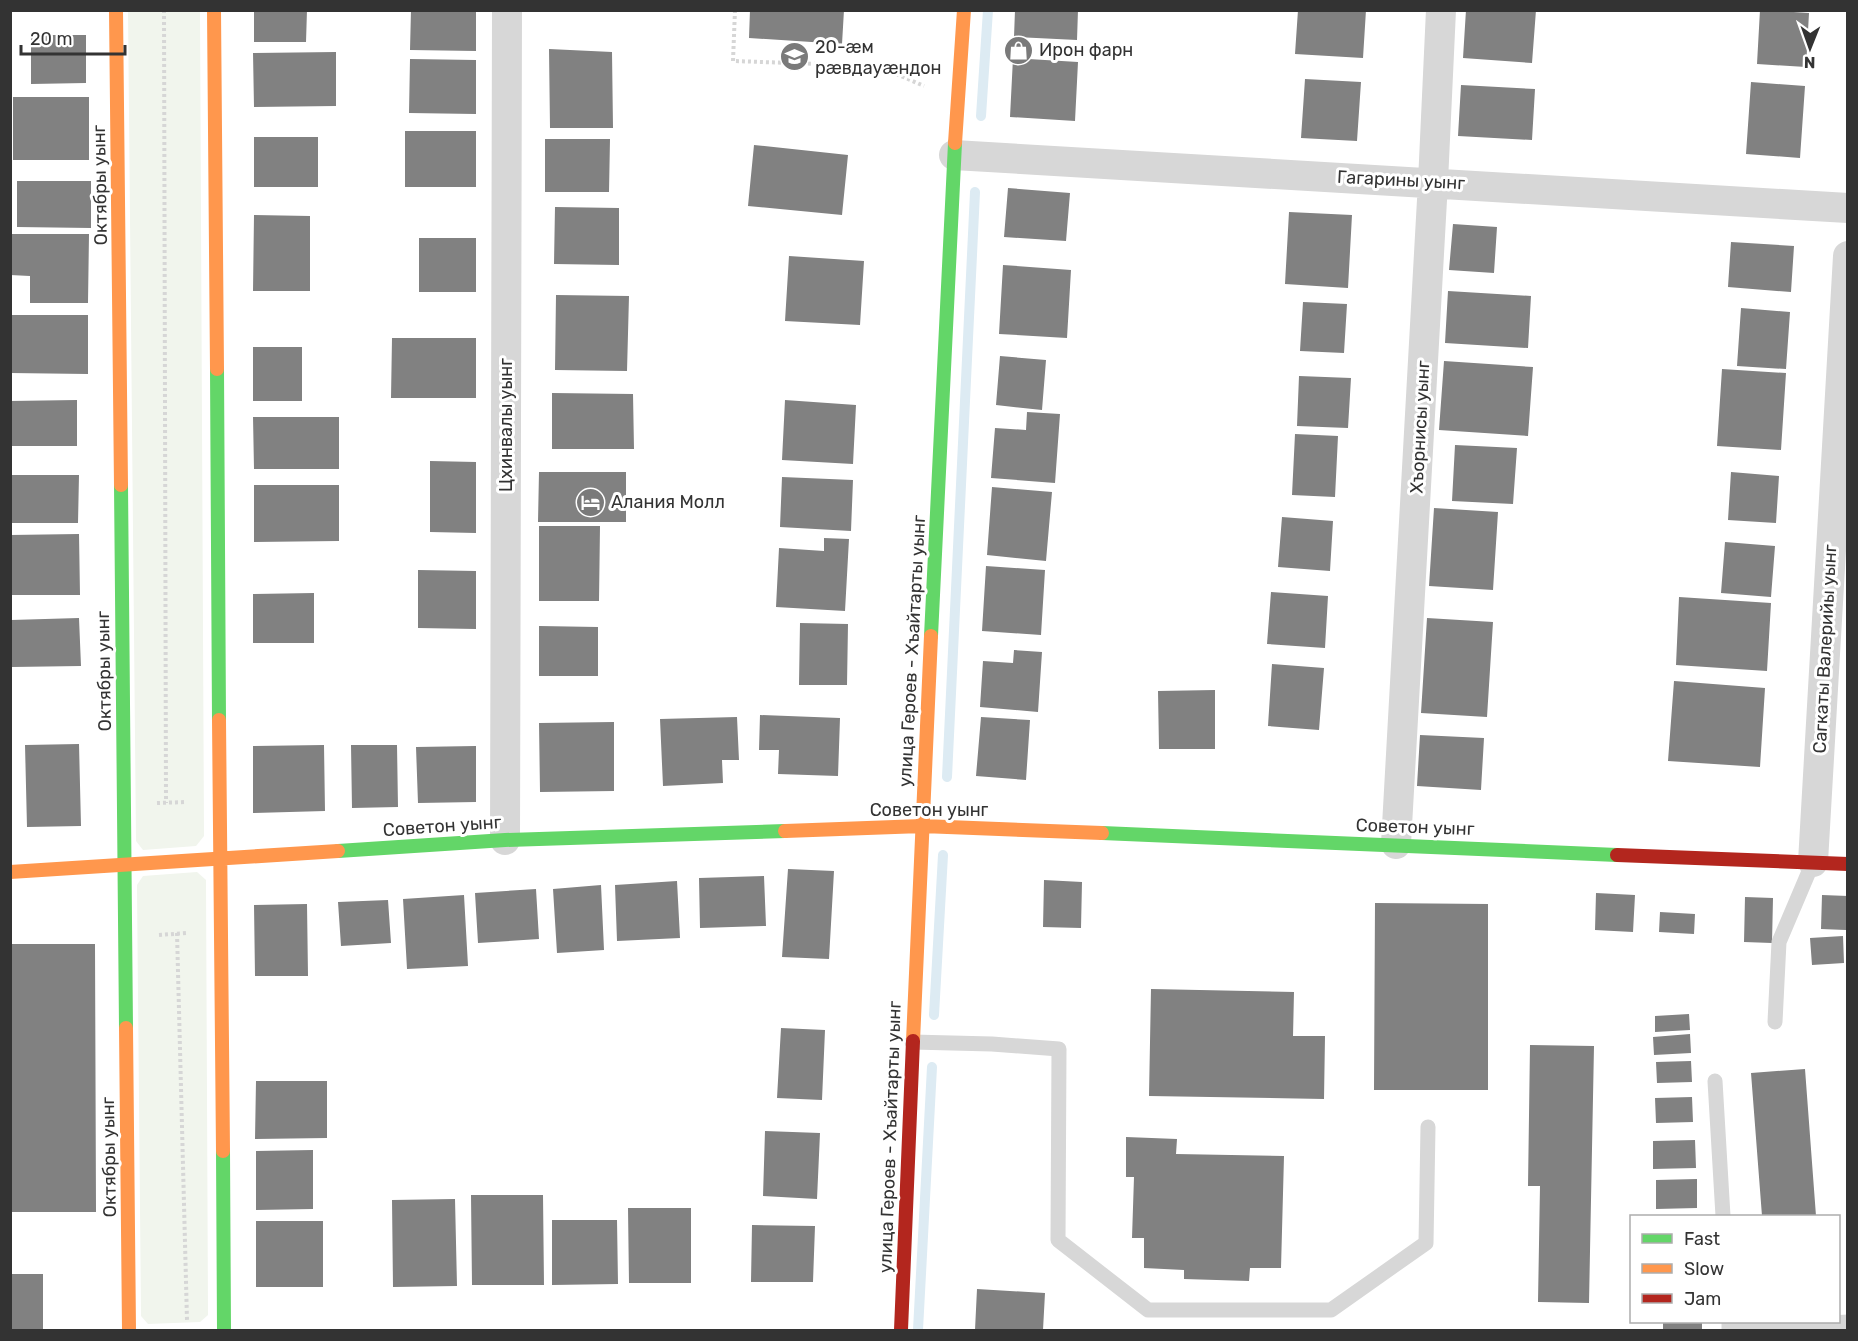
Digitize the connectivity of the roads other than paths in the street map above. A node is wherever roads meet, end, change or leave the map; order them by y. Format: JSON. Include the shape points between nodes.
{"nodes":[{"id":1,"x":116,"y":10,"type":"edge"},
{"id":2,"x":214,"y":10,"type":"edge"},
{"id":3,"x":507,"y":10,"type":"edge"},
{"id":4,"x":964,"y":10,"type":"edge"},
{"id":5,"x":1441,"y":10,"type":"edge"},
{"id":6,"x":954,"y":155,"type":"junction"},
{"id":7,"x":1433,"y":182,"type":"junction"},
{"id":8,"x":1848,"y":208,"type":"edge"},
{"id":9,"x":1848,"y":256,"type":"edge"},
{"id":10,"x":922,"y":826,"type":"junction"},
{"id":11,"x":505,"y":840,"type":"junction"},
{"id":12,"x":1396,"y":844,"type":"junction"},
{"id":13,"x":220,"y":858,"type":"junction"},
{"id":14,"x":1813,"y":862,"type":"junction"},
{"id":15,"x":1848,"y":864,"type":"edge"},
{"id":16,"x":124,"y":865,"type":"junction"},
{"id":17,"x":10,"y":872,"type":"edge"},
{"id":18,"x":1775,"y":1022,"type":"dead end"},
{"id":19,"x":912,"y":1042,"type":"junction"},
{"id":20,"x":1715,"y":1081,"type":"dead end"},
{"id":21,"x":1428,"y":1127,"type":"dead end"},
{"id":22,"x":1723,"y":1215,"type":"edge"},
{"id":23,"x":1729,"y":1323,"type":"edge"},
{"id":24,"x":1831,"y":1323,"type":"edge"},
{"id":25,"x":129,"y":1330,"type":"edge"},
{"id":26,"x":224,"y":1330,"type":"edge"},
{"id":27,"x":901,"y":1330,"type":"edge"}],
"edges":[{"from":1,"to":16,"type":"street","name":"Октябры уынг"},
{"from":2,"to":13,"type":"street"},
{"from":3,"to":11,"type":"street","name":"Цхинвалы уынг"},
{"from":4,"to":6,"type":"street","name":"улица Героев - Хъайтарты уынг"},
{"from":5,"to":7,"type":"street","name":"Хъорнисы уынг"},
{"from":6,"to":7,"type":"street","name":"Гагарины уынг"},
{"from":6,"to":10,"type":"street","name":"улица Героев - Хъайтарты уынг"},
{"from":7,"to":8,"type":"street","name":"Гагарины уынг"},
{"from":7,"to":12,"type":"street","name":"Хъорнисы уынг"},
{"from":9,"to":14,"type":"street","name":"Сагкаты Валерийы уынг"},
{"from":10,"to":11,"type":"street","name":"Советон уынг"},
{"from":10,"to":12,"type":"street","name":"Советон уынг"},
{"from":10,"to":19,"type":"street","name":"улица Героев - Хъайтарты уынг"},
{"from":11,"to":13,"type":"street","name":"Советон уынг"},
{"from":12,"to":14,"type":"street","name":"Советон уынг"},
{"from":13,"to":16,"type":"street","name":"Советон уынг"},
{"from":13,"to":26,"type":"street"},
{"from":14,"to":15,"type":"street","name":"Советон уынг"},
{"from":14,"to":18,"type":"lane","via":[[1779,942]]},
{"from":16,"to":17,"type":"street","name":"Советон уынг"},
{"from":16,"to":25,"type":"street","name":"Октябры уынг"},
{"from":19,"to":21,"type":"lane","via":[[1059,1049],[1058,1240],[1148,1310],[1331,1310],[1426,1243]]},
{"from":19,"to":27,"type":"street","name":"улица Героев - Хъайтарты уынг"},
{"from":20,"to":22,"type":"lane"},
{"from":23,"to":24,"type":"lane","via":[[1729,1329]]}]}
